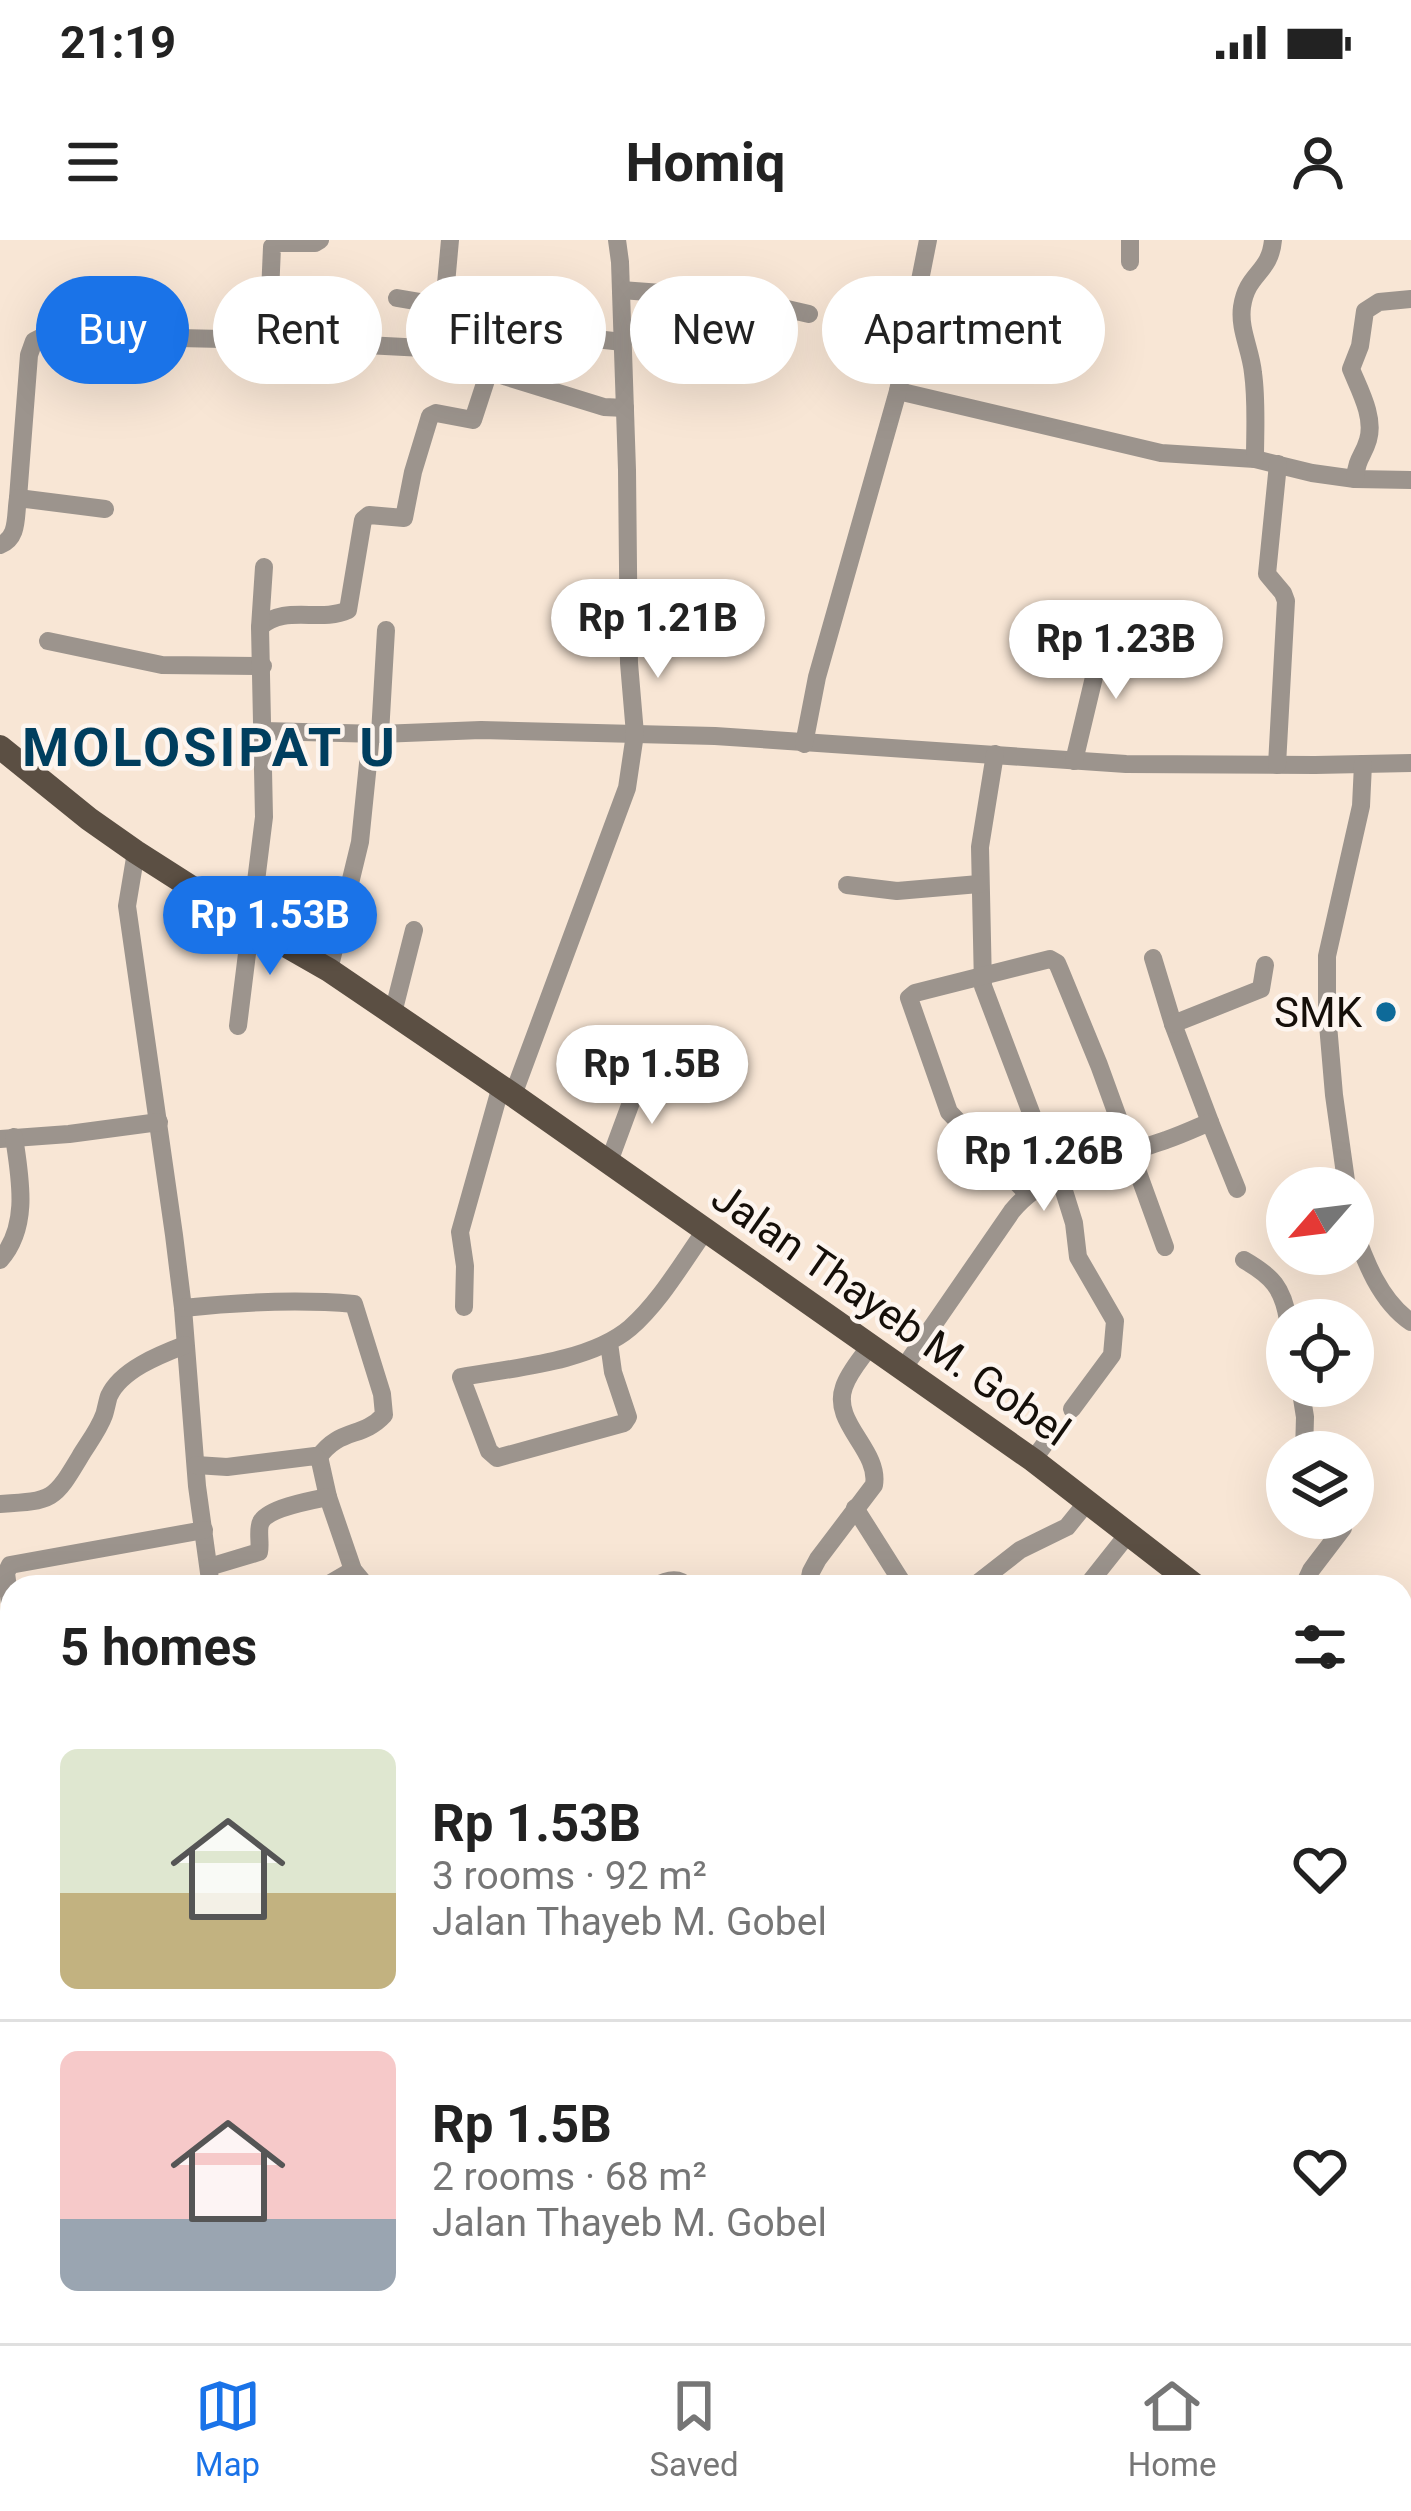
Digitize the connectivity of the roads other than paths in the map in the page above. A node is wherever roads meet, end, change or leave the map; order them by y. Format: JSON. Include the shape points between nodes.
{"nodes":[{"id":1,"x":320,"y":240,"type":"edge"},
{"id":2,"x":450,"y":240,"type":"edge"},
{"id":3,"x":617,"y":240,"type":"edge"},
{"id":4,"x":928,"y":240,"type":"edge"},
{"id":5,"x":1130,"y":240,"type":"edge"},
{"id":6,"x":1273,"y":240,"type":"edge"},
{"id":7,"x":1130,"y":262,"type":"dead end"},
{"id":8,"x":271,"y":276,"type":"edge"},
{"id":9,"x":447,"y":276,"type":"edge"},
{"id":10,"x":621,"y":290,"type":"junction"},
{"id":11,"x":397,"y":298,"type":"dead end"},
{"id":12,"x":1411,"y":299,"type":"edge"},
{"id":13,"x":406,"y":300,"type":"edge"},
{"id":14,"x":809,"y":314,"type":"dead end"},
{"id":15,"x":213,"y":339,"type":"edge"},
{"id":16,"x":606,"y":340,"type":"edge"},
{"id":17,"x":623,"y":342,"type":"junction"},
{"id":18,"x":485,"y":384,"type":"edge"},
{"id":19,"x":532,"y":384,"type":"edge"},
{"id":20,"x":898,"y":392,"type":"junction"},
{"id":21,"x":625,"y":408,"type":"junction"},
{"id":22,"x":1255,"y":459,"type":"junction"},
{"id":23,"x":1278,"y":464,"type":"junction"},
{"id":24,"x":1355,"y":479,"type":"junction"},
{"id":25,"x":1411,"y":480,"type":"edge"},
{"id":26,"x":18,"y":498,"type":"junction"},
{"id":27,"x":105,"y":509,"type":"dead end"},
{"id":28,"x":0,"y":545,"type":"edge"},
{"id":29,"x":264,"y":567,"type":"dead end"},
{"id":30,"x":260,"y":627,"type":"junction"},
{"id":31,"x":386,"y":630,"type":"dead end"},
{"id":32,"x":1106,"y":631,"type":"dead end"},
{"id":33,"x":48,"y":640,"type":"dead end"},
{"id":34,"x":262,"y":666,"type":"junction"},
{"id":35,"x":263,"y":730,"type":"junction"},
{"id":36,"x":376,"y":734,"type":"junction"},
{"id":37,"x":635,"y":734,"type":"junction"},
{"id":38,"x":804,"y":744,"type":"junction"},
{"id":39,"x":0,"y":747,"type":"edge"},
{"id":40,"x":995,"y":754,"type":"junction"},
{"id":41,"x":1074,"y":761,"type":"junction"},
{"id":42,"x":1411,"y":763,"type":"edge"},
{"id":43,"x":1363,"y":764,"type":"junction"},
{"id":44,"x":1277,"y":765,"type":"junction"},
{"id":45,"x":136,"y":853,"type":"junction"},
{"id":46,"x":980,"y":884,"type":"junction"},
{"id":47,"x":847,"y":886,"type":"dead end"},
{"id":48,"x":250,"y":925,"type":"junction"},
{"id":49,"x":414,"y":930,"type":"dead end"},
{"id":50,"x":1153,"y":958,"type":"dead end"},
{"id":51,"x":1265,"y":965,"type":"dead end"},
{"id":52,"x":328,"y":970,"type":"junction"},
{"id":53,"x":982,"y":974,"type":"junction"},
{"id":54,"x":393,"y":1013,"type":"junction"},
{"id":55,"x":1174,"y":1024,"type":"junction"},
{"id":56,"x":238,"y":1026,"type":"dead end"},
{"id":57,"x":644,"y":1070,"type":"dead end"},
{"id":58,"x":507,"y":1090,"type":"junction"},
{"id":59,"x":1210,"y":1121,"type":"junction"},
{"id":60,"x":159,"y":1122,"type":"junction"},
{"id":61,"x":7,"y":1138,"type":"edge"},
{"id":62,"x":1131,"y":1150,"type":"junction"},
{"id":63,"x":609,"y":1162,"type":"junction"},
{"id":64,"x":1344,"y":1167,"type":"edge"},
{"id":65,"x":1057,"y":1177,"type":"junction"},
{"id":66,"x":1237,"y":1189,"type":"dead end"},
{"id":67,"x":1027,"y":1193,"type":"junction"},
{"id":68,"x":705,"y":1231,"type":"junction"},
{"id":69,"x":1165,"y":1247,"type":"dead end"},
{"id":70,"x":0,"y":1259,"type":"edge"},
{"id":71,"x":1244,"y":1260,"type":"dead end"},
{"id":72,"x":1372,"y":1275,"type":"edge"},
{"id":73,"x":1284,"y":1299,"type":"edge"},
{"id":74,"x":464,"y":1307,"type":"dead end"},
{"id":75,"x":183,"y":1308,"type":"junction"},
{"id":76,"x":1411,"y":1322,"type":"edge"},
{"id":77,"x":609,"y":1342,"type":"junction"},
{"id":78,"x":185,"y":1345,"type":"junction"},
{"id":79,"x":870,"y":1346,"type":"junction"},
{"id":80,"x":903,"y":1369,"type":"junction"},
{"id":81,"x":1072,"y":1409,"type":"dead end"},
{"id":82,"x":1055,"y":1430,"type":"dead end"},
{"id":83,"x":318,"y":1458,"type":"junction"},
{"id":84,"x":1033,"y":1460,"type":"junction"},
{"id":85,"x":196,"y":1465,"type":"junction"},
{"id":86,"x":328,"y":1497,"type":"junction"},
{"id":87,"x":1088,"y":1501,"type":"junction"},
{"id":88,"x":0,"y":1504,"type":"edge"},
{"id":89,"x":855,"y":1508,"type":"junction"},
{"id":90,"x":204,"y":1530,"type":"junction"},
{"id":91,"x":1128,"y":1534,"type":"junction"},
{"id":92,"x":1334,"y":1539,"type":"edge"},
{"id":93,"x":353,"y":1570,"type":"junction"},
{"id":94,"x":6,"y":1575,"type":"edge"},
{"id":95,"x":210,"y":1575,"type":"edge"},
{"id":96,"x":214,"y":1575,"type":"edge"},
{"id":97,"x":344,"y":1575,"type":"edge"},
{"id":98,"x":357,"y":1575,"type":"edge"},
{"id":99,"x":811,"y":1575,"type":"edge"},
{"id":100,"x":897,"y":1575,"type":"edge"},
{"id":101,"x":988,"y":1575,"type":"edge"},
{"id":102,"x":1096,"y":1575,"type":"edge"},
{"id":103,"x":1177,"y":1575,"type":"edge"},
{"id":104,"x":1309,"y":1575,"type":"edge"}],
"edges":[{"from":1,"to":8,"type":"street","via":[[272,247]]},
{"from":2,"to":9,"type":"street"},
{"from":3,"to":10,"type":"street"},
{"from":4,"to":20,"type":"street"},
{"from":5,"to":7,"type":"street"},
{"from":6,"to":22,"type":"street","via":[[1268,263],[1247,285],[1241,323],[1253,373]]},
{"from":10,"to":14,"type":"street","via":[[743,299]]},
{"from":10,"to":17,"type":"street"},
{"from":11,"to":13,"type":"street"},
{"from":12,"to":24,"type":"street","via":[[1379,302],[1362,315],[1351,369],[1369,433]]},
{"from":15,"to":26,"type":"street","via":[[40,337],[29,355]]},
{"from":16,"to":17,"type":"street"},
{"from":17,"to":21,"type":"street"},
{"from":18,"to":30,"type":"street","via":[[473,420],[430,416],[404,518],[363,520],[348,610],[279,615]]},
{"from":19,"to":21,"type":"street"},
{"from":20,"to":22,"type":"street","via":[[1161,453]]},
{"from":20,"to":38,"type":"street"},
{"from":21,"to":37,"type":"street"},
{"from":22,"to":23,"type":"street"},
{"from":23,"to":24,"type":"street"},
{"from":23,"to":44,"type":"street","via":[[1268,574],[1286,601]]},
{"from":24,"to":25,"type":"street"},
{"from":26,"to":27,"type":"street"},
{"from":26,"to":28,"type":"street","via":[[14,533]]},
{"from":29,"to":30,"type":"street"},
{"from":30,"to":34,"type":"street"},
{"from":31,"to":36,"type":"street"},
{"from":32,"to":41,"type":"street"},
{"from":33,"to":34,"type":"street","via":[[162,665]]},
{"from":34,"to":35,"type":"street"},
{"from":35,"to":36,"type":"street"},
{"from":35,"to":48,"type":"street","via":[[264,818]]},
{"from":36,"to":37,"type":"street"},
{"from":36,"to":52,"type":"street"},
{"from":37,"to":38,"type":"street"},
{"from":37,"to":58,"type":"street","via":[[627,788]]},
{"from":38,"to":40,"type":"street"},
{"from":39,"to":45,"type":"main road","name":"Jalan Thayeb M. Gobel"},
{"from":40,"to":41,"type":"street"},
{"from":40,"to":46,"type":"street"},
{"from":41,"to":44,"type":"street"},
{"from":42,"to":43,"type":"street"},
{"from":43,"to":44,"type":"street"},
{"from":43,"to":64,"type":"street","via":[[1327,956]]},
{"from":45,"to":48,"type":"main road","name":"Jalan Thayeb M. Gobel"},
{"from":45,"to":60,"type":"street","via":[[127,906]]},
{"from":46,"to":47,"type":"street"},
{"from":46,"to":53,"type":"street"},
{"from":48,"to":52,"type":"main road","name":"Jalan Thayeb M. Gobel"},
{"from":48,"to":56,"type":"street"},
{"from":49,"to":54,"type":"street"},
{"from":50,"to":55,"type":"street"},
{"from":51,"to":55,"type":"street","via":[[1261,988]]},
{"from":52,"to":54,"type":"main road","name":"Jalan Thayeb M. Gobel"},
{"from":53,"to":62,"type":"street","via":[[1057,963]]},
{"from":53,"to":65,"type":"street"},
{"from":53,"to":67,"type":"street","via":[[915,993],[910,1006],[949,1112]]},
{"from":54,"to":58,"type":"main road","name":"Jalan Thayeb M. Gobel"},
{"from":55,"to":59,"type":"street"},
{"from":57,"to":63,"type":"street"},
{"from":58,"to":63,"type":"main road","name":"Jalan Thayeb M. Gobel"},
{"from":58,"to":74,"type":"street","via":[[460,1232]]},
{"from":59,"to":62,"type":"street"},
{"from":59,"to":66,"type":"street"},
{"from":60,"to":61,"type":"street"},
{"from":60,"to":75,"type":"street"},
{"from":61,"to":70,"type":"street","via":[[22,1191],[13,1242]]},
{"from":62,"to":65,"type":"street"},
{"from":62,"to":69,"type":"street"},
{"from":63,"to":68,"type":"main road","name":"Jalan Thayeb M. Gobel"},
{"from":65,"to":67,"type":"street"},
{"from":65,"to":81,"type":"street","via":[[1078,1257],[1115,1321],[1112,1355]]},
{"from":67,"to":80,"type":"street"},
{"from":68,"to":77,"type":"street","via":[[642,1316]]},
{"from":68,"to":79,"type":"main road","name":"Jalan Thayeb M. Gobel"},
{"from":71,"to":73,"type":"street"},
{"from":72,"to":76,"type":"street"},
{"from":75,"to":78,"type":"street"},
{"from":75,"to":83,"type":"street","via":[[354,1304],[384,1415],[332,1440]]},
{"from":77,"to":77,"type":"street","via":[[461,1377],[489,1451],[497,1458],[624,1424]]},
{"from":78,"to":85,"type":"street"},
{"from":78,"to":88,"type":"street","via":[[151,1358],[115,1388],[60,1490]]},
{"from":79,"to":80,"type":"main road","name":"Jalan Thayeb M. Gobel"},
{"from":79,"to":89,"type":"street","via":[[842,1397],[876,1472]]},
{"from":80,"to":84,"type":"main road","name":"Jalan Thayeb M. Gobel"},
{"from":82,"to":84,"type":"street"},
{"from":83,"to":85,"type":"street"},
{"from":83,"to":86,"type":"street"},
{"from":84,"to":87,"type":"main road","name":"Jalan Thayeb M. Gobel"},
{"from":85,"to":90,"type":"street"},
{"from":86,"to":93,"type":"street"},
{"from":86,"to":96,"type":"street","via":[[267,1516],[260,1552]]},
{"from":87,"to":91,"type":"main road","name":"Jalan Thayeb M. Gobel"},
{"from":87,"to":101,"type":"street","via":[[1066,1527]]},
{"from":89,"to":99,"type":"street"},
{"from":89,"to":100,"type":"street"},
{"from":90,"to":94,"type":"street","via":[[10,1565]]},
{"from":90,"to":95,"type":"street"},
{"from":91,"to":102,"type":"street"},
{"from":91,"to":103,"type":"main road","name":"Jalan Thayeb M. Gobel"},
{"from":92,"to":104,"type":"street"},
{"from":93,"to":97,"type":"street"},
{"from":93,"to":98,"type":"street"}]}
